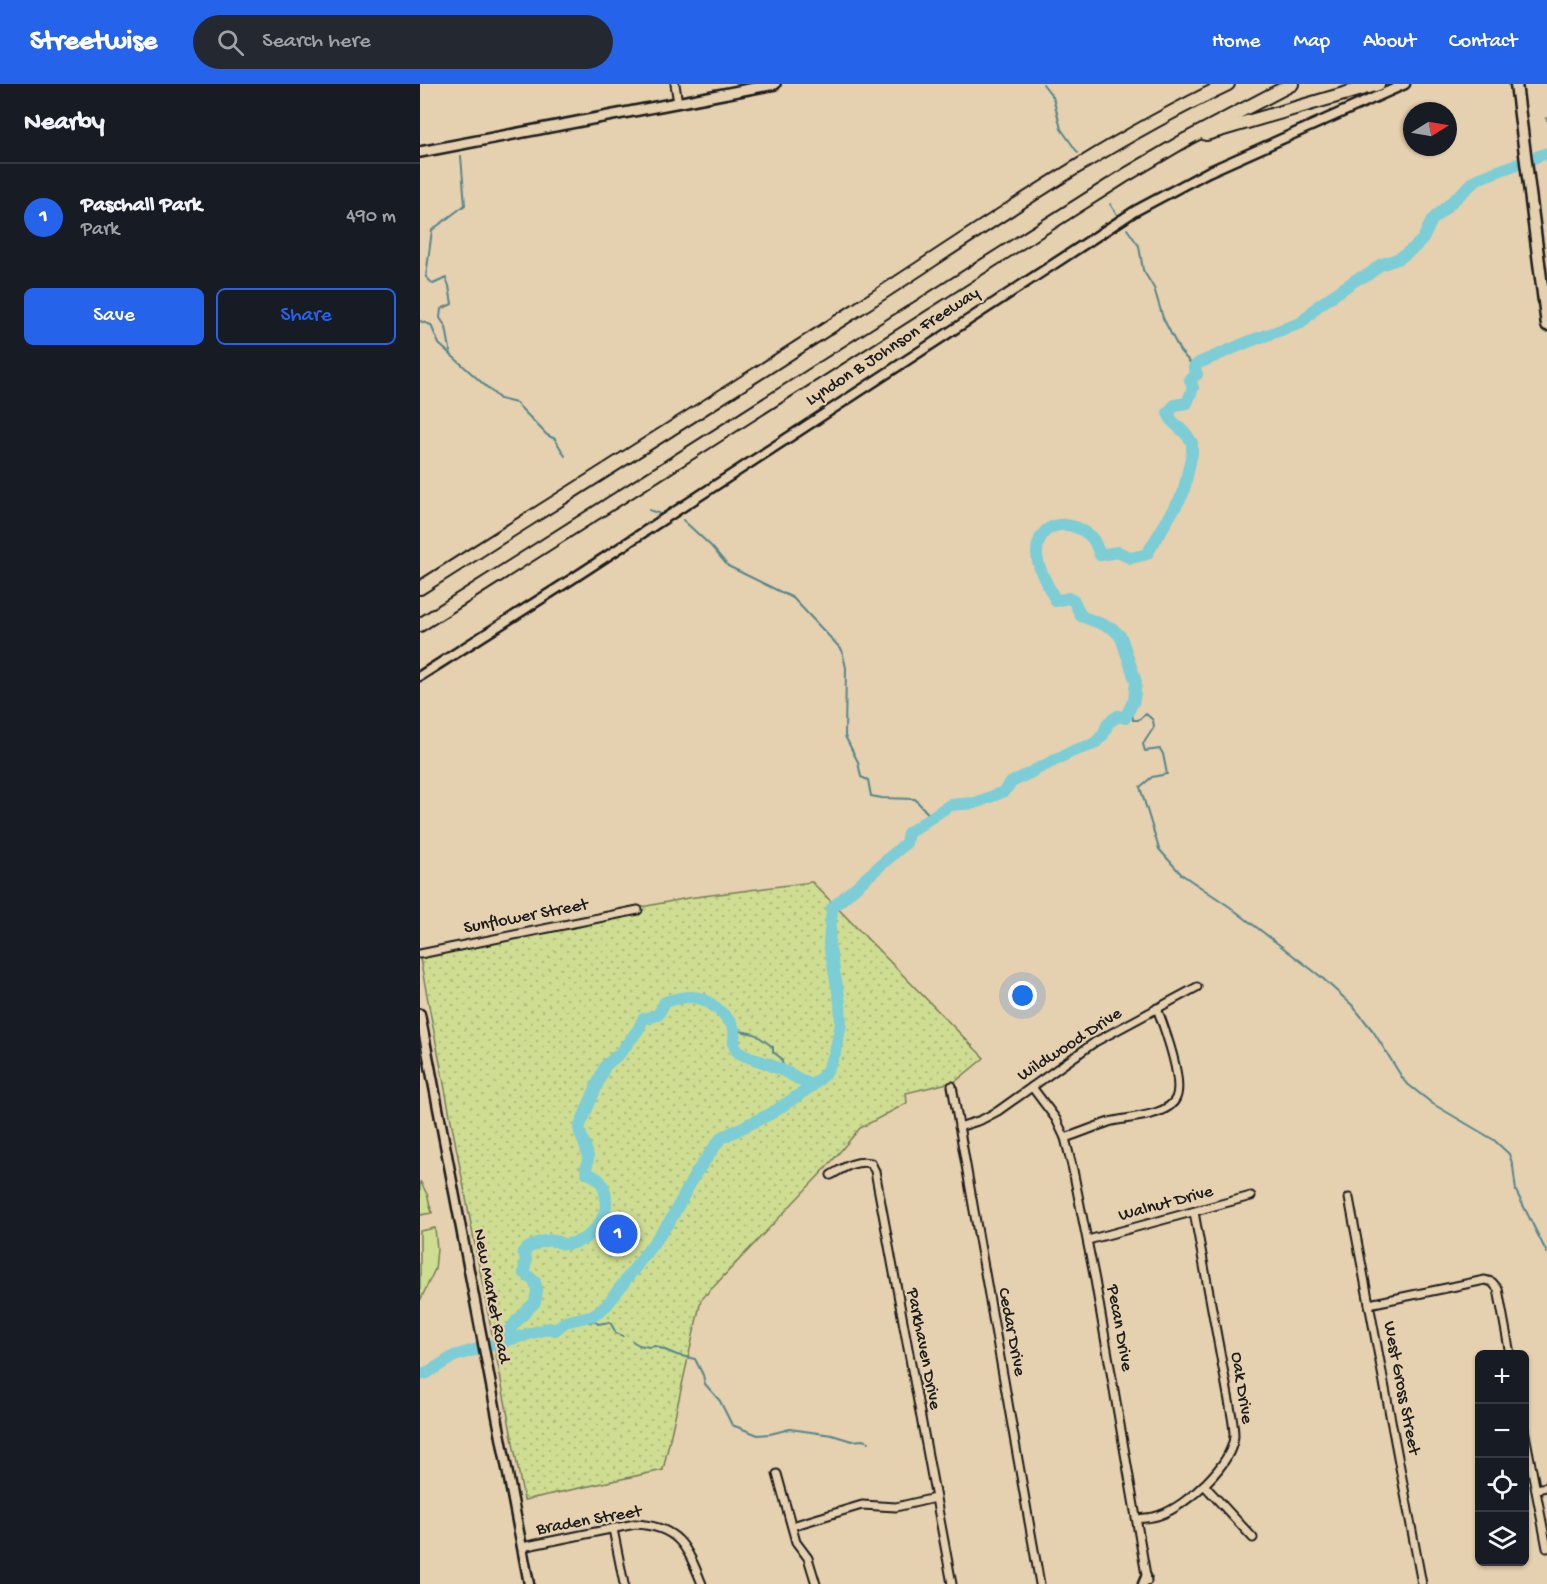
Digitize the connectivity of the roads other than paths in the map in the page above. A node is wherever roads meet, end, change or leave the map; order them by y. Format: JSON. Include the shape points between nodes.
{"nodes":[{"id":1,"x":675,"y":84,"type":"edge"},
{"id":2,"x":776,"y":84,"type":"edge"},
{"id":3,"x":1212,"y":84,"type":"edge"},
{"id":4,"x":1228,"y":84,"type":"edge"},
{"id":5,"x":1292,"y":84,"type":"edge"},
{"id":6,"x":1378,"y":84,"type":"edge"},
{"id":7,"x":1405,"y":84,"type":"edge"},
{"id":8,"x":1516,"y":84,"type":"edge"},
{"id":9,"x":678,"y":103,"type":"junction"},
{"id":10,"x":1187,"y":139,"type":"junction"},
{"id":11,"x":420,"y":152,"type":"edge"},
{"id":12,"x":1094,"y":156,"type":"junction"},
{"id":13,"x":1542,"y":244,"type":"edge"},
{"id":14,"x":1547,"y":325,"type":"edge"},
{"id":15,"x":420,"y":588,"type":"edge"},
{"id":16,"x":420,"y":625,"type":"edge"},
{"id":17,"x":420,"y":676,"type":"edge"},
{"id":18,"x":638,"y":910,"type":"dead end"},
{"id":19,"x":420,"y":954,"type":"edge"},
{"id":20,"x":1197,"y":987,"type":"dead end"},
{"id":21,"x":1157,"y":1008,"type":"junction"},
{"id":22,"x":420,"y":1014,"type":"edge"},
{"id":23,"x":951,"y":1086,"type":"dead end"},
{"id":24,"x":1032,"y":1087,"type":"junction"},
{"id":25,"x":959,"y":1127,"type":"junction"},
{"id":26,"x":1065,"y":1138,"type":"junction"},
{"id":27,"x":831,"y":1175,"type":"dead end"},
{"id":28,"x":1251,"y":1196,"type":"dead end"},
{"id":29,"x":1349,"y":1198,"type":"dead end"},
{"id":30,"x":1194,"y":1212,"type":"junction"},
{"id":31,"x":1088,"y":1240,"type":"junction"},
{"id":32,"x":1369,"y":1304,"type":"junction"},
{"id":33,"x":1509,"y":1350,"type":"edge"},
{"id":34,"x":1529,"y":1454,"type":"edge"},
{"id":35,"x":777,"y":1474,"type":"dead end"},
{"id":36,"x":1204,"y":1485,"type":"junction"},
{"id":37,"x":1547,"y":1487,"type":"edge"},
{"id":38,"x":1536,"y":1490,"type":"junction"},
{"id":39,"x":935,"y":1498,"type":"junction"},
{"id":40,"x":1137,"y":1520,"type":"junction"},
{"id":41,"x":792,"y":1526,"type":"junction"},
{"id":42,"x":613,"y":1529,"type":"junction"},
{"id":43,"x":1253,"y":1538,"type":"dead end"},
{"id":44,"x":522,"y":1548,"type":"junction"},
{"id":45,"x":1547,"y":1548,"type":"edge"},
{"id":46,"x":1145,"y":1582,"type":"edge"},
{"id":47,"x":529,"y":1584,"type":"edge"},
{"id":48,"x":624,"y":1584,"type":"edge"},
{"id":49,"x":702,"y":1584,"type":"edge"},
{"id":50,"x":816,"y":1584,"type":"edge"},
{"id":51,"x":952,"y":1584,"type":"edge"},
{"id":52,"x":1040,"y":1584,"type":"edge"},
{"id":53,"x":1422,"y":1584,"type":"edge"}],
"edges":[{"from":1,"to":9,"type":"street"},
{"from":2,"to":9,"type":"main road"},
{"from":3,"to":12,"type":"highway"},
{"from":4,"to":12,"type":"highway"},
{"from":5,"to":10,"type":"highway","name":"Lyndon B Johnson Freeway"},
{"from":6,"to":10,"type":"highway"},
{"from":7,"to":17,"type":"street","name":"Lyndon B Johnson Freeway","via":[[1208,172],[1135,210]]},
{"from":8,"to":13,"type":"main road"},
{"from":9,"to":11,"type":"main road"},
{"from":10,"to":16,"type":"highway","name":"Lyndon B Johnson Freeway"},
{"from":12,"to":15,"type":"highway"},
{"from":13,"to":14,"type":"main road"},
{"from":18,"to":19,"type":"street","name":"Sunflower Street"},
{"from":20,"to":21,"type":"street","name":"Wildwood Drive"},
{"from":21,"to":24,"type":"street","name":"Wildwood Drive","via":[[1095,1042]]},
{"from":21,"to":26,"type":"street","via":[[1172,1049],[1178,1092],[1173,1103],[1158,1112],[1116,1120]]},
{"from":22,"to":44,"type":"street","name":"New Market Road"},
{"from":23,"to":25,"type":"street","name":"Cedar Drive"},
{"from":24,"to":25,"type":"street","name":"Wildwood Drive","via":[[998,1111]]},
{"from":24,"to":26,"type":"street","name":"Pecan Drive","via":[[1050,1109]]},
{"from":25,"to":52,"type":"street","name":"Cedar Drive"},
{"from":26,"to":31,"type":"street","name":"Pecan Drive"},
{"from":27,"to":39,"type":"street","name":"Parkhaven Drive","via":[[861,1161],[871,1163],[875,1171]]},
{"from":28,"to":30,"type":"street","name":"Walnut Drive"},
{"from":29,"to":32,"type":"street","name":"West Gross Street"},
{"from":30,"to":31,"type":"street","name":"Walnut Drive"},
{"from":30,"to":36,"type":"street","name":"Oak Drive","via":[[1234,1436],[1232,1447]]},
{"from":31,"to":40,"type":"street","name":"Pecan Drive"},
{"from":32,"to":33,"type":"street","via":[[1485,1280],[1492,1282],[1498,1289]]},
{"from":32,"to":53,"type":"street","name":"West Gross Street"},
{"from":34,"to":38,"type":"street"},
{"from":35,"to":41,"type":"street"},
{"from":36,"to":40,"type":"street","name":"Oak Drive","via":[[1161,1515]]},
{"from":36,"to":43,"type":"street"},
{"from":37,"to":38,"type":"street"},
{"from":38,"to":45,"type":"street"},
{"from":39,"to":41,"type":"street","via":[[896,1507],[862,1504]]},
{"from":39,"to":51,"type":"street","name":"Parkhaven Drive"},
{"from":40,"to":46,"type":"street","name":"Pecan Drive"},
{"from":41,"to":50,"type":"street"},
{"from":42,"to":44,"type":"street","name":"Braden Street"},
{"from":42,"to":48,"type":"street"},
{"from":42,"to":49,"type":"street","name":"Braden Street","via":[[635,1524],[668,1531],[687,1551]]},
{"from":44,"to":47,"type":"street","name":"New Market Road"}]}
